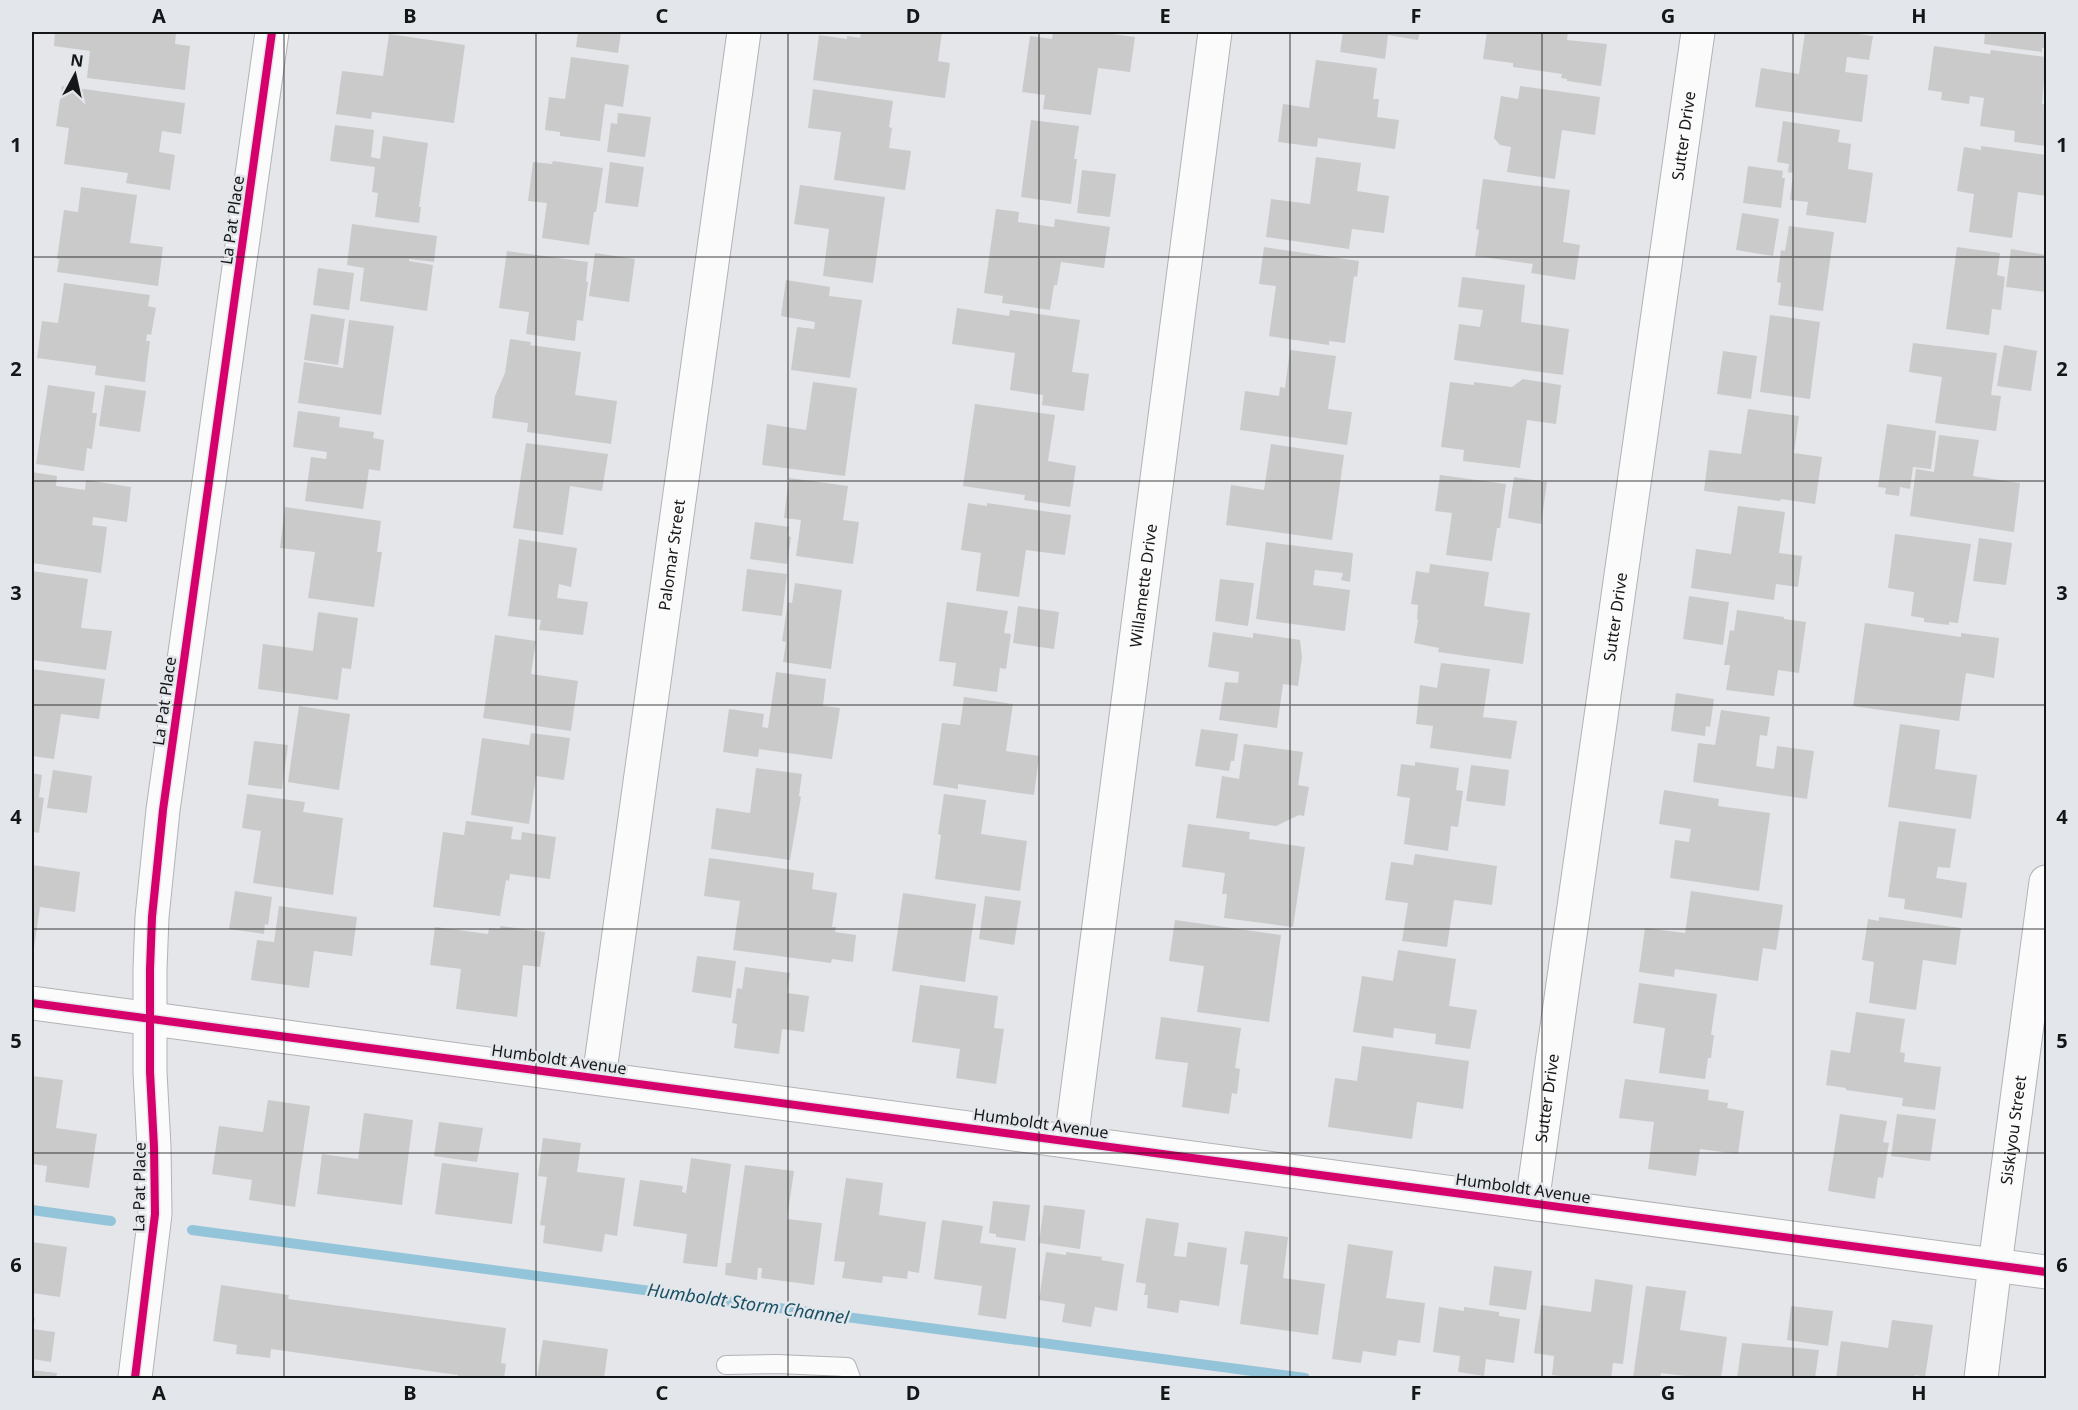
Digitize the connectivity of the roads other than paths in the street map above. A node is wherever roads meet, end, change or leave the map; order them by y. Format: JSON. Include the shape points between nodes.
{"nodes":[{"id":1,"x":272,"y":32,"type":"edge"},
{"id":2,"x":744,"y":32,"type":"edge"},
{"id":3,"x":1215,"y":32,"type":"edge"},
{"id":4,"x":1698,"y":32,"type":"edge"},
{"id":5,"x":2046,"y":882,"type":"edge"},
{"id":6,"x":32,"y":1003,"type":"edge"},
{"id":7,"x":149,"y":1019,"type":"junction"},
{"id":8,"x":599,"y":1078,"type":"junction"},
{"id":9,"x":1071,"y":1141,"type":"junction"},
{"id":10,"x":1532,"y":1203,"type":"junction"},
{"id":11,"x":1995,"y":1265,"type":"junction"},
{"id":12,"x":2046,"y":1272,"type":"edge"},
{"id":13,"x":726,"y":1365,"type":"dead end"},
{"id":14,"x":135,"y":1378,"type":"edge"},
{"id":15,"x":851,"y":1378,"type":"edge"},
{"id":16,"x":1981,"y":1378,"type":"edge"}],
"edges":[{"from":1,"to":7,"type":"street","name":"La Pat Place","via":[[163,810],[152,917]]},
{"from":2,"to":8,"type":"street","name":"Palomar Street"},
{"from":3,"to":9,"type":"street","name":"Willamette Drive"},
{"from":4,"to":10,"type":"street","name":"Sutter Drive"},
{"from":5,"to":11,"type":"street","name":"Siskiyou Street"},
{"from":6,"to":7,"type":"street","name":"Humboldt Avenue"},
{"from":7,"to":8,"type":"street","name":"Humboldt Avenue"},
{"from":7,"to":14,"type":"street","name":"La Pat Place","via":[[153,1226]]},
{"from":8,"to":9,"type":"street","name":"Humboldt Avenue"},
{"from":9,"to":10,"type":"street","name":"Humboldt Avenue"},
{"from":10,"to":11,"type":"street","name":"Humboldt Avenue"},
{"from":11,"to":12,"type":"street","name":"Humboldt Avenue"},
{"from":11,"to":16,"type":"street","name":"Siskiyou Street"},
{"from":13,"to":15,"type":"lane","via":[[847,1367]]}]}
